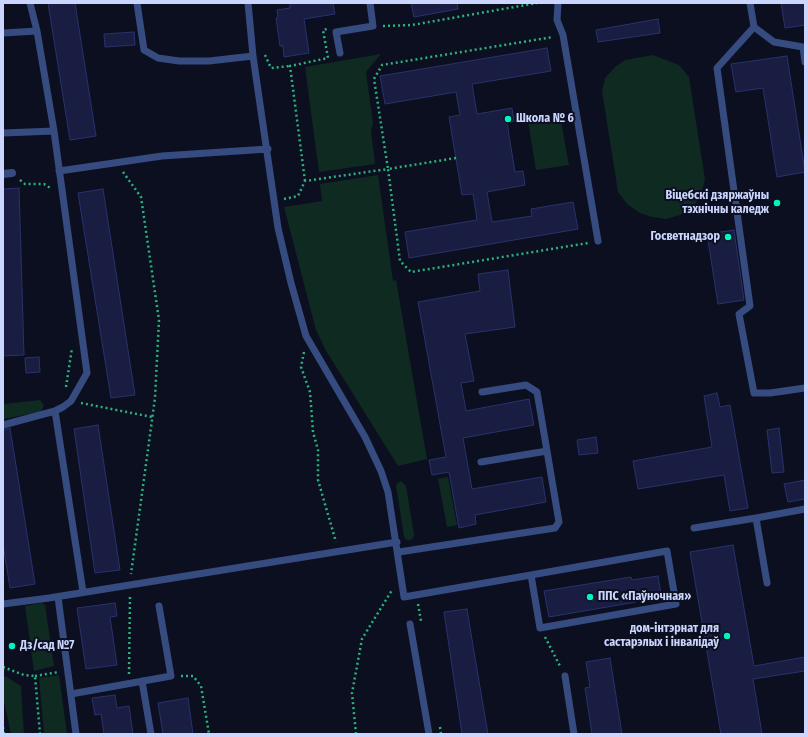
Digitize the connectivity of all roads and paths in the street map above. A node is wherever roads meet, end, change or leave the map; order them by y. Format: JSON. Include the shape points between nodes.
{"nodes":[{"id":1,"x":30,"y":3,"type":"edge"},
{"id":2,"x":137,"y":3,"type":"edge"},
{"id":3,"x":248,"y":3,"type":"edge"},
{"id":4,"x":370,"y":3,"type":"edge"},
{"id":5,"x":537,"y":3,"type":"edge"},
{"id":6,"x":558,"y":3,"type":"edge"},
{"id":7,"x":750,"y":3,"type":"edge"},
{"id":8,"x":372,"y":26,"type":"junction"},
{"id":9,"x":754,"y":26,"type":"junction"},
{"id":10,"x":330,"y":28,"type":"dead end"},
{"id":11,"x":37,"y":32,"type":"junction"},
{"id":12,"x":3,"y":33,"type":"edge"},
{"id":13,"x":563,"y":35,"type":"junction"},
{"id":14,"x":264,"y":49,"type":"dead end"},
{"id":15,"x":340,"y":53,"type":"dead end"},
{"id":16,"x":253,"y":56,"type":"junction"},
{"id":17,"x":805,"y":62,"type":"edge"},
{"id":18,"x":290,"y":66,"type":"junction"},
{"id":19,"x":54,"y":131,"type":"junction"},
{"id":20,"x":3,"y":133,"type":"edge"},
{"id":21,"x":268,"y":149,"type":"junction"},
{"id":22,"x":456,"y":158,"type":"dead end"},
{"id":23,"x":116,"y":162,"type":"junction"},
{"id":24,"x":388,"y":169,"type":"junction"},
{"id":25,"x":59,"y":171,"type":"junction"},
{"id":26,"x":12,"y":173,"type":"joint"},
{"id":27,"x":3,"y":174,"type":"edge"},
{"id":28,"x":305,"y":180,"type":"junction"},
{"id":29,"x":53,"y":189,"type":"dead end"},
{"id":30,"x":274,"y":202,"type":"junction"},
{"id":31,"x":598,"y":241,"type":"joint"},
{"id":32,"x":306,"y":336,"type":"junction"},
{"id":33,"x":805,"y":388,"type":"edge"},
{"id":34,"x":482,"y":392,"type":"dead end"},
{"id":35,"x":71,"y":401,"type":"junction"},
{"id":36,"x":55,"y":411,"type":"junction"},
{"id":37,"x":152,"y":417,"type":"junction"},
{"id":38,"x":3,"y":425,"type":"edge"},
{"id":39,"x":547,"y":451,"type":"junction"},
{"id":40,"x":481,"y":462,"type":"dead end"},
{"id":41,"x":805,"y":509,"type":"edge"},
{"id":42,"x":756,"y":518,"type":"junction"},
{"id":43,"x":694,"y":528,"type":"dead end"},
{"id":44,"x":397,"y":542,"type":"junction"},
{"id":45,"x":338,"y":552,"type":"junction"},
{"id":46,"x":399,"y":552,"type":"junction"},
{"id":47,"x":402,"y":575,"type":"junction"},
{"id":48,"x":531,"y":575,"type":"junction"},
{"id":49,"x":767,"y":583,"type":"dead end"},
{"id":50,"x":130,"y":584,"type":"junction"},
{"id":51,"x":83,"y":592,"type":"junction"},
{"id":52,"x":58,"y":597,"type":"junction"},
{"id":53,"x":3,"y":604,"type":"edge"},
{"id":54,"x":159,"y":606,"type":"dead end"},
{"id":55,"x":410,"y":624,"type":"dead end"},
{"id":56,"x":540,"y":628,"type":"junction"},
{"id":57,"x":3,"y":667,"type":"edge"},
{"id":58,"x":62,"y":672,"type":"dead end"},
{"id":59,"x":35,"y":676,"type":"junction"},
{"id":60,"x":171,"y":676,"type":"junction"},
{"id":61,"x":566,"y":676,"type":"joint"},
{"id":62,"x":142,"y":681,"type":"junction"},
{"id":63,"x":129,"y":683,"type":"junction"},
{"id":64,"x":71,"y":694,"type":"junction"},
{"id":65,"x":3,"y":727,"type":"edge"},
{"id":66,"x":4,"y":734,"type":"edge"},
{"id":67,"x":40,"y":734,"type":"edge"},
{"id":68,"x":76,"y":734,"type":"edge"},
{"id":69,"x":151,"y":734,"type":"edge"},
{"id":70,"x":209,"y":734,"type":"edge"},
{"id":71,"x":356,"y":734,"type":"edge"},
{"id":72,"x":429,"y":734,"type":"edge"},
{"id":73,"x":574,"y":734,"type":"edge"}],
"edges":[{"from":1,"to":11,"type":"lane"},
{"from":2,"to":16,"type":"lane","via":[[144,50],[158,58],[209,61]]},
{"from":3,"to":16,"type":"lane"},
{"from":4,"to":8,"type":"lane"},
{"from":5,"to":8,"type":"path","via":[[412,25]]},
{"from":6,"to":13,"type":"lane","via":[[558,20]]},
{"from":7,"to":9,"type":"lane"},
{"from":8,"to":15,"type":"lane","via":[[336,32]]},
{"from":9,"to":17,"type":"lane","via":[[774,42],[802,47]]},
{"from":9,"to":33,"type":"lane","via":[[717,68],[750,306],[739,314],[754,393]]},
{"from":10,"to":18,"type":"path","via":[[323,30],[328,58]]},
{"from":11,"to":12,"type":"lane"},
{"from":11,"to":19,"type":"lane"},
{"from":13,"to":24,"type":"path","via":[[382,65],[374,79]]},
{"from":13,"to":31,"type":"lane"},
{"from":14,"to":18,"type":"path","via":[[271,68]]},
{"from":16,"to":21,"type":"lane"},
{"from":18,"to":28,"type":"path"},
{"from":19,"to":20,"type":"lane"},
{"from":19,"to":25,"type":"lane"},
{"from":21,"to":23,"type":"lane","via":[[162,156]]},
{"from":21,"to":30,"type":"lane"},
{"from":22,"to":24,"type":"path"},
{"from":23,"to":25,"type":"lane"},
{"from":23,"to":37,"type":"path","via":[[141,197],[145,220],[159,320]]},
{"from":24,"to":28,"type":"path"},
{"from":24,"to":31,"type":"path","via":[[400,261],[410,272]]},
{"from":25,"to":35,"type":"lane","via":[[87,373]]},
{"from":26,"to":27,"type":"street"},
{"from":26,"to":29,"type":"path","via":[[25,184],[44,184]]},
{"from":28,"to":30,"type":"path","via":[[298,196]]},
{"from":30,"to":32,"type":"lane","via":[[278,228]]},
{"from":32,"to":44,"type":"lane","via":[[381,471],[388,492]]},
{"from":32,"to":45,"type":"path","via":[[301,367],[310,392],[313,432],[318,450],[318,480]]},
{"from":34,"to":39,"type":"lane","via":[[526,385],[537,392]]},
{"from":35,"to":36,"type":"lane"},
{"from":35,"to":37,"type":"path"},
{"from":36,"to":38,"type":"lane"},
{"from":36,"to":51,"type":"lane"},
{"from":37,"to":50,"type":"path"},
{"from":39,"to":40,"type":"lane"},
{"from":39,"to":46,"type":"lane","via":[[559,522],[555,528]]},
{"from":41,"to":42,"type":"lane"},
{"from":42,"to":43,"type":"lane"},
{"from":42,"to":49,"type":"lane"},
{"from":44,"to":45,"type":"lane"},
{"from":44,"to":46,"type":"lane"},
{"from":45,"to":50,"type":"lane"},
{"from":46,"to":47,"type":"lane"},
{"from":47,"to":48,"type":"lane","via":[[404,597]]},
{"from":47,"to":71,"type":"path","via":[[362,639],[352,693]]},
{"from":48,"to":56,"type":"lane"},
{"from":48,"to":56,"type":"lane","via":[[667,551],[676,604]]},
{"from":50,"to":51,"type":"lane"},
{"from":50,"to":63,"type":"path"},
{"from":51,"to":52,"type":"lane"},
{"from":52,"to":53,"type":"lane"},
{"from":52,"to":64,"type":"lane"},
{"from":54,"to":60,"type":"lane"},
{"from":55,"to":72,"type":"lane"},
{"from":56,"to":61,"type":"path"},
{"from":57,"to":59,"type":"path","via":[[24,675]]},
{"from":58,"to":59,"type":"path"},
{"from":59,"to":67,"type":"path"},
{"from":60,"to":62,"type":"lane"},
{"from":60,"to":70,"type":"path","via":[[193,676],[201,686]]},
{"from":61,"to":73,"type":"lane"},
{"from":62,"to":63,"type":"lane"},
{"from":62,"to":69,"type":"lane"},
{"from":63,"to":64,"type":"lane"},
{"from":64,"to":68,"type":"lane"},
{"from":65,"to":66,"type":"path"}]}
